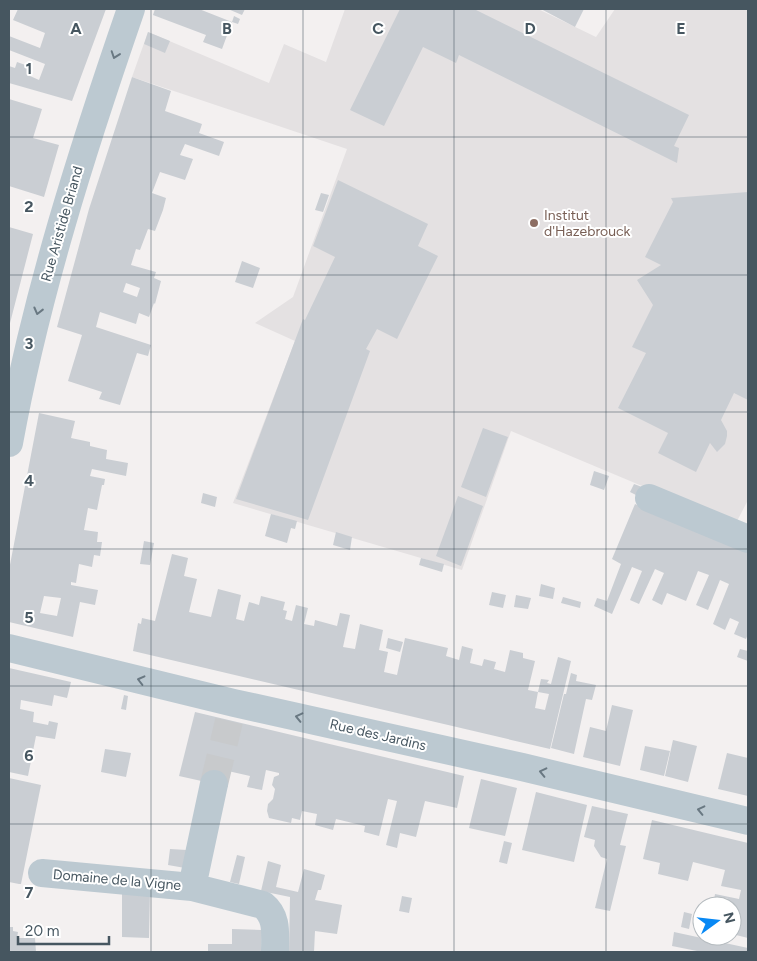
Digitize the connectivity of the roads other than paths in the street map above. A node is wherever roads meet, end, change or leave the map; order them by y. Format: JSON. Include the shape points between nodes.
{"nodes":[{"id":1,"x":131,"y":9,"type":"edge"},
{"id":2,"x":9,"y":444,"type":"edge"},
{"id":3,"x":649,"y":498,"type":"dead end"},
{"id":4,"x":748,"y":539,"type":"edge"},
{"id":5,"x":9,"y":648,"type":"edge"},
{"id":6,"x":214,"y":784,"type":"tunnel mouth"},
{"id":7,"x":748,"y":821,"type":"edge"},
{"id":8,"x":42,"y":873,"type":"dead end"},
{"id":9,"x":192,"y":887,"type":"junction"},
{"id":10,"x":275,"y":952,"type":"edge"}],
"edges":[{"from":1,"to":2,"type":"street","name":"Rue Aristide Briand","one_way":true,"via":[[65,213],[28,354]]},
{"from":3,"to":4,"type":"street"},
{"from":7,"to":5,"type":"street","name":"Rue des Jardins","one_way":true,"via":[[512,765],[232,712]]},
{"from":6,"to":9,"type":"street","name":"Domaine de la Vigne"},
{"from":8,"to":9,"type":"street","name":"Domaine de la Vigne"},
{"from":9,"to":10,"type":"street","name":"Domaine de la Vigne","via":[[263,904],[274,922]]}]}
